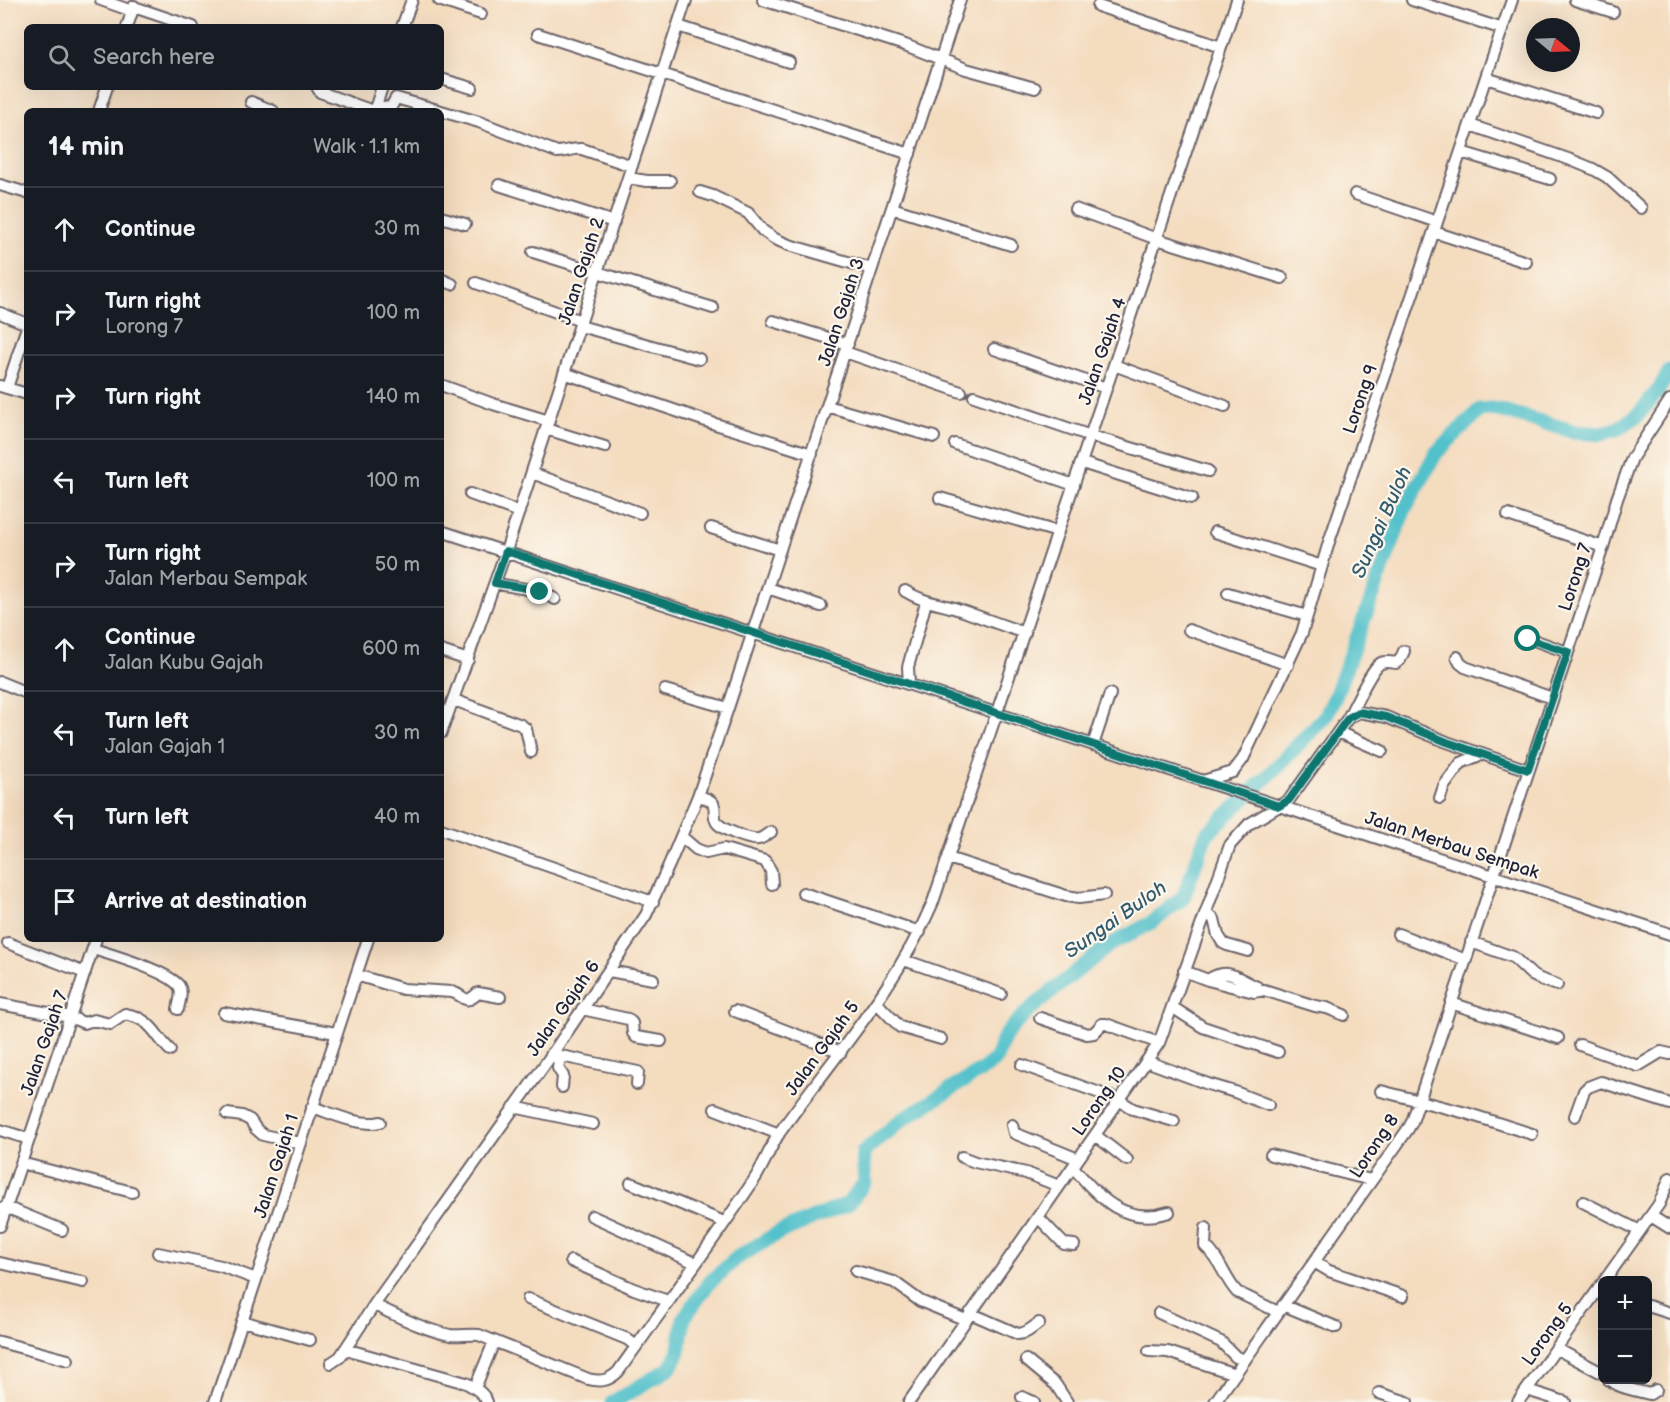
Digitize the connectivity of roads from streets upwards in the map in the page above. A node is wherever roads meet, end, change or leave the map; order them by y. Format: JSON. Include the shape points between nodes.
{"nodes":[{"id":1,"x":101,"y":0,"type":"edge"},
{"id":2,"x":412,"y":0,"type":"edge"},
{"id":3,"x":438,"y":0,"type":"edge"},
{"id":4,"x":687,"y":0,"type":"edge"},
{"id":5,"x":763,"y":0,"type":"edge"},
{"id":6,"x":960,"y":0,"type":"edge"},
{"id":7,"x":1237,"y":0,"type":"edge"},
{"id":8,"x":1412,"y":0,"type":"edge"},
{"id":9,"x":1512,"y":0,"type":"edge"},
{"id":10,"x":1575,"y":0,"type":"edge"},
{"id":11,"x":134,"y":6,"type":"edge"},
{"id":12,"x":1098,"y":6,"type":"dead end"},
{"id":13,"x":1613,"y":12,"type":"dead end"},
{"id":14,"x":481,"y":14,"type":"dead end"},
{"id":15,"x":128,"y":24,"type":"edge"},
{"id":16,"x":185,"y":24,"type":"edge"},
{"id":17,"x":403,"y":24,"type":"edge"},
{"id":18,"x":678,"y":26,"type":"junction"},
{"id":19,"x":1503,"y":29,"type":"junction"},
{"id":20,"x":538,"y":34,"type":"dead end"},
{"id":21,"x":1221,"y":47,"type":"junction"},
{"id":22,"x":941,"y":59,"type":"junction"},
{"id":23,"x":789,"y":62,"type":"dead end"},
{"id":24,"x":662,"y":75,"type":"junction"},
{"id":25,"x":1486,"y":78,"type":"junction"},
{"id":26,"x":444,"y":80,"type":"edge"},
{"id":27,"x":472,"y":88,"type":"dead end"},
{"id":28,"x":1035,"y":88,"type":"dead end"},
{"id":29,"x":106,"y":90,"type":"edge"},
{"id":30,"x":319,"y":90,"type":"edge"},
{"id":31,"x":381,"y":90,"type":"edge"},
{"id":32,"x":396,"y":98,"type":"junction"},
{"id":33,"x":251,"y":102,"type":"dead end"},
{"id":34,"x":100,"y":108,"type":"edge"},
{"id":35,"x":266,"y":108,"type":"edge"},
{"id":36,"x":372,"y":108,"type":"edge"},
{"id":37,"x":375,"y":108,"type":"edge"},
{"id":38,"x":388,"y":108,"type":"edge"},
{"id":39,"x":431,"y":108,"type":"edge"},
{"id":40,"x":444,"y":112,"type":"edge"},
{"id":41,"x":1596,"y":113,"type":"dead end"},
{"id":42,"x":1470,"y":125,"type":"junction"},
{"id":43,"x":1461,"y":152,"type":"junction"},
{"id":44,"x":910,"y":154,"type":"junction"},
{"id":45,"x":632,"y":166,"type":"junction"},
{"id":46,"x":628,"y":178,"type":"junction"},
{"id":47,"x":1550,"y":179,"type":"dead end"},
{"id":48,"x":670,"y":181,"type":"dead end"},
{"id":49,"x":0,"y":185,"type":"edge"},
{"id":50,"x":500,"y":185,"type":"dead end"},
{"id":51,"x":700,"y":192,"type":"dead end"},
{"id":52,"x":24,"y":193,"type":"edge"},
{"id":53,"x":1354,"y":194,"type":"dead end"},
{"id":54,"x":892,"y":208,"type":"junction"},
{"id":55,"x":1641,"y":208,"type":"dead end"},
{"id":56,"x":1075,"y":209,"type":"dead end"},
{"id":57,"x":444,"y":218,"type":"edge"},
{"id":58,"x":614,"y":222,"type":"junction"},
{"id":59,"x":465,"y":224,"type":"dead end"},
{"id":60,"x":1436,"y":227,"type":"junction"},
{"id":61,"x":1157,"y":239,"type":"junction"},
{"id":62,"x":1011,"y":245,"type":"dead end"},
{"id":63,"x":533,"y":252,"type":"dead end"},
{"id":64,"x":1526,"y":262,"type":"dead end"},
{"id":65,"x":872,"y":269,"type":"junction"},
{"id":66,"x":597,"y":272,"type":"junction"},
{"id":67,"x":1282,"y":278,"type":"dead end"},
{"id":68,"x":476,"y":283,"type":"dead end"},
{"id":69,"x":713,"y":308,"type":"dead end"},
{"id":70,"x":0,"y":313,"type":"edge"},
{"id":71,"x":773,"y":321,"type":"dead end"},
{"id":72,"x":581,"y":323,"type":"junction"},
{"id":73,"x":24,"y":324,"type":"edge"},
{"id":74,"x":24,"y":333,"type":"edge"},
{"id":75,"x":846,"y":348,"type":"junction"},
{"id":76,"x":994,"y":349,"type":"dead end"},
{"id":77,"x":699,"y":359,"type":"dead end"},
{"id":78,"x":1114,"y":365,"type":"junction"},
{"id":79,"x":564,"y":373,"type":"junction"},
{"id":80,"x":444,"y":385,"type":"edge"},
{"id":81,"x":2,"y":388,"type":"edge"},
{"id":82,"x":1106,"y":388,"type":"junction"},
{"id":83,"x":961,"y":392,"type":"dead end"},
{"id":84,"x":24,"y":393,"type":"edge"},
{"id":85,"x":974,"y":396,"type":"dead end"},
{"id":86,"x":1670,"y":400,"type":"edge"},
{"id":87,"x":827,"y":406,"type":"junction"},
{"id":88,"x":1225,"y":406,"type":"dead end"},
{"id":89,"x":548,"y":425,"type":"junction"},
{"id":90,"x":1091,"y":436,"type":"junction"},
{"id":91,"x":933,"y":437,"type":"dead end"},
{"id":92,"x":955,"y":444,"type":"dead end"},
{"id":93,"x":605,"y":447,"type":"dead end"},
{"id":94,"x":812,"y":454,"type":"junction"},
{"id":95,"x":1082,"y":464,"type":"junction"},
{"id":96,"x":1208,"y":471,"type":"dead end"},
{"id":97,"x":532,"y":473,"type":"junction"},
{"id":98,"x":1074,"y":485,"type":"junction"},
{"id":99,"x":470,"y":494,"type":"dead end"},
{"id":100,"x":940,"y":498,"type":"dead end"},
{"id":101,"x":1192,"y":498,"type":"dead end"},
{"id":102,"x":519,"y":512,"type":"junction"},
{"id":103,"x":640,"y":513,"type":"dead end"},
{"id":104,"x":1508,"y":515,"type":"dead end"},
{"id":105,"x":711,"y":528,"type":"dead end"},
{"id":106,"x":444,"y":532,"type":"edge"},
{"id":107,"x":1058,"y":532,"type":"junction"},
{"id":108,"x":1215,"y":532,"type":"dead end"},
{"id":109,"x":1603,"y":547,"type":"junction"},
{"id":110,"x":780,"y":550,"type":"junction"},
{"id":111,"x":506,"y":551,"type":"junction"},
{"id":112,"x":1322,"y":567,"type":"junction"},
{"id":113,"x":495,"y":583,"type":"junction"},
{"id":114,"x":768,"y":588,"type":"junction"},
{"id":115,"x":905,"y":591,"type":"dead end"},
{"id":116,"x":1228,"y":593,"type":"dead end"},
{"id":117,"x":555,"y":600,"type":"dead end"},
{"id":118,"x":926,"y":602,"type":"junction"},
{"id":119,"x":820,"y":606,"type":"dead end"},
{"id":120,"x":1307,"y":616,"type":"junction"},
{"id":121,"x":1190,"y":630,"type":"dead end"},
{"id":122,"x":753,"y":633,"type":"junction"},
{"id":123,"x":1025,"y":633,"type":"junction"},
{"id":124,"x":1528,"y":639,"type":"dead end"},
{"id":125,"x":1404,"y":651,"type":"dead end"},
{"id":126,"x":444,"y":652,"type":"edge"},
{"id":127,"x":1568,"y":652,"type":"junction"},
{"id":128,"x":1457,"y":657,"type":"dead end"},
{"id":129,"x":468,"y":660,"type":"junction"},
{"id":130,"x":1288,"y":665,"type":"junction"},
{"id":131,"x":0,"y":682,"type":"edge"},
{"id":132,"x":909,"y":684,"type":"junction"},
{"id":133,"x":665,"y":690,"type":"dead end"},
{"id":134,"x":24,"y":692,"type":"edge"},
{"id":135,"x":1110,"y":694,"type":"dead end"},
{"id":136,"x":1552,"y":698,"type":"junction"},
{"id":137,"x":454,"y":700,"type":"junction"},
{"id":138,"x":728,"y":708,"type":"junction"},
{"id":139,"x":998,"y":713,"type":"junction"},
{"id":140,"x":1348,"y":718,"type":"junction"},
{"id":141,"x":444,"y":725,"type":"edge"},
{"id":142,"x":1338,"y":732,"type":"junction"},
{"id":143,"x":1093,"y":745,"type":"junction"},
{"id":144,"x":531,"y":752,"type":"dead end"},
{"id":145,"x":1382,"y":752,"type":"dead end"},
{"id":146,"x":1482,"y":754,"type":"junction"},
{"id":147,"x":1528,"y":770,"type":"junction"},
{"id":148,"x":1203,"y":781,"type":"junction"},
{"id":149,"x":699,"y":796,"type":"junction"},
{"id":150,"x":1440,"y":798,"type":"dead end"},
{"id":151,"x":1275,"y":805,"type":"junction"},
{"id":152,"x":444,"y":830,"type":"edge"},
{"id":153,"x":771,"y":832,"type":"dead end"},
{"id":154,"x":682,"y":837,"type":"junction"},
{"id":155,"x":948,"y":858,"type":"junction"},
{"id":156,"x":1493,"y":876,"type":"junction"},
{"id":157,"x":772,"y":884,"type":"dead end"},
{"id":158,"x":803,"y":893,"type":"dead end"},
{"id":159,"x":1104,"y":895,"type":"dead end"},
{"id":160,"x":653,"y":902,"type":"junction"},
{"id":161,"x":1206,"y":913,"type":"junction"},
{"id":162,"x":920,"y":932,"type":"junction"},
{"id":163,"x":1398,"y":934,"type":"dead end"},
{"id":164,"x":1670,"y":934,"type":"edge"},
{"id":165,"x":367,"y":942,"type":"edge"},
{"id":166,"x":1471,"y":942,"type":"junction"},
{"id":167,"x":9,"y":943,"type":"dead end"},
{"id":168,"x":95,"y":944,"type":"edge"},
{"id":169,"x":1248,"y":951,"type":"dead end"},
{"id":170,"x":904,"y":960,"type":"junction"},
{"id":171,"x":1466,"y":960,"type":"junction"},
{"id":172,"x":609,"y":971,"type":"junction"},
{"id":173,"x":1184,"y":971,"type":"junction"},
{"id":174,"x":85,"y":973,"type":"junction"},
{"id":175,"x":356,"y":975,"type":"junction"},
{"id":176,"x":653,"y":979,"type":"dead end"},
{"id":177,"x":1557,"y":985,"type":"dead end"},
{"id":178,"x":1000,"y":994,"type":"dead end"},
{"id":179,"x":500,"y":996,"type":"dead end"},
{"id":180,"x":876,"y":1002,"type":"junction"},
{"id":181,"x":1451,"y":1003,"type":"junction"},
{"id":182,"x":0,"y":1004,"type":"edge"},
{"id":183,"x":1172,"y":1007,"type":"junction"},
{"id":184,"x":178,"y":1009,"type":"dead end"},
{"id":185,"x":582,"y":1009,"type":"junction"},
{"id":186,"x":735,"y":1011,"type":"dead end"},
{"id":187,"x":224,"y":1013,"type":"dead end"},
{"id":188,"x":1344,"y":1015,"type":"dead end"},
{"id":189,"x":70,"y":1017,"type":"junction"},
{"id":190,"x":1040,"y":1018,"type":"dead end"},
{"id":191,"x":336,"y":1033,"type":"junction"},
{"id":192,"x":1558,"y":1038,"type":"dead end"},
{"id":193,"x":941,"y":1039,"type":"dead end"},
{"id":194,"x":661,"y":1041,"type":"dead end"},
{"id":195,"x":1159,"y":1043,"type":"junction"},
{"id":196,"x":1580,"y":1045,"type":"dead end"},
{"id":197,"x":170,"y":1050,"type":"dead end"},
{"id":198,"x":841,"y":1052,"type":"junction"},
{"id":199,"x":1278,"y":1052,"type":"dead end"},
{"id":200,"x":554,"y":1054,"type":"junction"},
{"id":201,"x":1670,"y":1054,"type":"edge"},
{"id":202,"x":1146,"y":1061,"type":"junction"},
{"id":203,"x":1022,"y":1065,"type":"dead end"},
{"id":204,"x":637,"y":1084,"type":"dead end"},
{"id":205,"x":562,"y":1088,"type":"dead end"},
{"id":206,"x":1381,"y":1091,"type":"dead end"},
{"id":207,"x":1119,"y":1100,"type":"junction"},
{"id":208,"x":1419,"y":1101,"type":"junction"},
{"id":209,"x":1670,"y":1104,"type":"edge"},
{"id":210,"x":1268,"y":1105,"type":"dead end"},
{"id":211,"x":312,"y":1107,"type":"junction"},
{"id":212,"x":514,"y":1107,"type":"junction"},
{"id":213,"x":716,"y":1109,"type":"dead end"},
{"id":214,"x":227,"y":1114,"type":"dead end"},
{"id":215,"x":1575,"y":1116,"type":"dead end"},
{"id":216,"x":1174,"y":1121,"type":"dead end"},
{"id":217,"x":380,"y":1122,"type":"dead end"},
{"id":218,"x":594,"y":1124,"type":"dead end"},
{"id":219,"x":1012,"y":1125,"type":"dead end"},
{"id":220,"x":0,"y":1130,"type":"edge"},
{"id":221,"x":779,"y":1134,"type":"junction"},
{"id":222,"x":1532,"y":1134,"type":"dead end"},
{"id":223,"x":1095,"y":1135,"type":"junction"},
{"id":224,"x":29,"y":1138,"type":"junction"},
{"id":225,"x":300,"y":1143,"type":"junction"},
{"id":226,"x":1271,"y":1155,"type":"dead end"},
{"id":227,"x":962,"y":1157,"type":"dead end"},
{"id":228,"x":1127,"y":1160,"type":"dead end"},
{"id":229,"x":21,"y":1163,"type":"junction"},
{"id":230,"x":1075,"y":1163,"type":"junction"},
{"id":231,"x":1371,"y":1180,"type":"junction"},
{"id":232,"x":1670,"y":1180,"type":"edge"},
{"id":233,"x":632,"y":1183,"type":"dead end"},
{"id":234,"x":1059,"y":1186,"type":"junction"},
{"id":235,"x":132,"y":1192,"type":"dead end"},
{"id":236,"x":1583,"y":1202,"type":"dead end"},
{"id":237,"x":3,"y":1209,"type":"edge"},
{"id":238,"x":1169,"y":1212,"type":"dead end"},
{"id":239,"x":592,"y":1216,"type":"dead end"},
{"id":240,"x":1038,"y":1216,"type":"junction"},
{"id":241,"x":1651,"y":1216,"type":"junction"},
{"id":242,"x":724,"y":1222,"type":"junction"},
{"id":243,"x":0,"y":1226,"type":"edge"},
{"id":244,"x":1206,"y":1228,"type":"dead end"},
{"id":245,"x":1670,"y":1228,"type":"edge"},
{"id":246,"x":62,"y":1230,"type":"dead end"},
{"id":247,"x":1640,"y":1231,"type":"junction"},
{"id":248,"x":1074,"y":1245,"type":"dead end"},
{"id":249,"x":158,"y":1253,"type":"dead end"},
{"id":250,"x":571,"y":1261,"type":"dead end"},
{"id":251,"x":1314,"y":1262,"type":"junction"},
{"id":252,"x":0,"y":1263,"type":"edge"},
{"id":253,"x":695,"y":1263,"type":"junction"},
{"id":254,"x":856,"y":1270,"type":"dead end"},
{"id":255,"x":1608,"y":1276,"type":"edge"},
{"id":256,"x":256,"y":1279,"type":"junction"},
{"id":257,"x":83,"y":1282,"type":"dead end"},
{"id":258,"x":1598,"y":1294,"type":"edge"},
{"id":259,"x":1402,"y":1296,"type":"dead end"},
{"id":260,"x":528,"y":1299,"type":"dead end"},
{"id":261,"x":669,"y":1301,"type":"junction"},
{"id":262,"x":374,"y":1305,"type":"junction"},
{"id":263,"x":1281,"y":1308,"type":"junction"},
{"id":264,"x":1652,"y":1308,"type":"edge"},
{"id":265,"x":1159,"y":1312,"type":"dead end"},
{"id":266,"x":1670,"y":1313,"type":"edge"},
{"id":267,"x":968,"y":1317,"type":"junction"},
{"id":268,"x":242,"y":1321,"type":"junction"},
{"id":269,"x":1039,"y":1323,"type":"dead end"},
{"id":270,"x":1336,"y":1327,"type":"dead end"},
{"id":271,"x":309,"y":1340,"type":"dead end"},
{"id":272,"x":0,"y":1342,"type":"edge"},
{"id":273,"x":494,"y":1342,"type":"junction"},
{"id":274,"x":636,"y":1346,"type":"junction"},
{"id":275,"x":1557,"y":1349,"type":"junction"},
{"id":276,"x":345,"y":1350,"type":"junction"},
{"id":277,"x":1149,"y":1351,"type":"dead end"},
{"id":278,"x":68,"y":1359,"type":"dead end"},
{"id":279,"x":1026,"y":1360,"type":"dead end"},
{"id":280,"x":1245,"y":1360,"type":"junction"},
{"id":281,"x":331,"y":1362,"type":"dead end"},
{"id":282,"x":1598,"y":1371,"type":"edge"},
{"id":283,"x":1235,"y":1374,"type":"junction"},
{"id":284,"x":1616,"y":1384,"type":"edge"},
{"id":285,"x":475,"y":1388,"type":"junction"},
{"id":286,"x":1527,"y":1390,"type":"junction"},
{"id":287,"x":1656,"y":1390,"type":"dead end"},
{"id":288,"x":1378,"y":1393,"type":"dead end"},
{"id":289,"x":1022,"y":1397,"type":"dead end"},
{"id":290,"x":214,"y":1402,"type":"edge"},
{"id":291,"x":487,"y":1402,"type":"edge"},
{"id":292,"x":909,"y":1402,"type":"edge"},
{"id":293,"x":1034,"y":1402,"type":"edge"},
{"id":294,"x":1066,"y":1402,"type":"edge"},
{"id":295,"x":1215,"y":1402,"type":"edge"},
{"id":296,"x":1407,"y":1402,"type":"edge"},
{"id":297,"x":1518,"y":1402,"type":"edge"},
{"id":298,"x":1565,"y":1402,"type":"edge"}],
"edges":[{"from":1,"to":11,"type":"street"},
{"from":2,"to":17,"type":"street"},
{"from":3,"to":14,"type":"street"},
{"from":4,"to":18,"type":"street","name":"Jalan Gajah 2"},
{"from":5,"to":22,"type":"street"},
{"from":6,"to":22,"type":"street","name":"Jalan Gajah 3"},
{"from":7,"to":21,"type":"street","name":"Jalan Gajah 4"},
{"from":8,"to":19,"type":"street"},
{"from":9,"to":19,"type":"street","name":"Lorong 9"},
{"from":10,"to":13,"type":"street"},
{"from":11,"to":15,"type":"street"},
{"from":11,"to":16,"type":"street"},
{"from":12,"to":21,"type":"street"},
{"from":18,"to":23,"type":"street"},
{"from":18,"to":24,"type":"street","name":"Jalan Gajah 2"},
{"from":19,"to":25,"type":"street","name":"Lorong 9"},
{"from":20,"to":24,"type":"street"},
{"from":21,"to":61,"type":"street","name":"Jalan Gajah 4"},
{"from":22,"to":28,"type":"street"},
{"from":22,"to":44,"type":"street","name":"Jalan Gajah 3"},
{"from":24,"to":44,"type":"street"},
{"from":24,"to":45,"type":"street","name":"Jalan Gajah 2"},
{"from":25,"to":41,"type":"street"},
{"from":25,"to":42,"type":"street","name":"Lorong 9"},
{"from":26,"to":27,"type":"street"},
{"from":29,"to":34,"type":"street"},
{"from":30,"to":36,"type":"street"},
{"from":31,"to":32,"type":"street"},
{"from":31,"to":37,"type":"street"},
{"from":32,"to":38,"type":"street"},
{"from":32,"to":39,"type":"street"},
{"from":33,"to":35,"type":"street"},
{"from":40,"to":45,"type":"street","via":[[557,152],[582,149]]},
{"from":42,"to":43,"type":"street","name":"Lorong 9"},
{"from":42,"to":55,"type":"street","via":[[1593,169]]},
{"from":43,"to":47,"type":"street"},
{"from":43,"to":60,"type":"street","name":"Lorong 9"},
{"from":44,"to":54,"type":"street","name":"Jalan Gajah 3"},
{"from":45,"to":46,"type":"street","name":"Jalan Gajah 2"},
{"from":46,"to":48,"type":"street"},
{"from":46,"to":58,"type":"street","name":"Jalan Gajah 2"},
{"from":49,"to":52,"type":"street"},
{"from":50,"to":58,"type":"street"},
{"from":51,"to":65,"type":"street","via":[[748,213],[775,239]]},
{"from":53,"to":60,"type":"street"},
{"from":54,"to":62,"type":"street"},
{"from":54,"to":65,"type":"street","name":"Jalan Gajah 3"},
{"from":56,"to":61,"type":"street"},
{"from":57,"to":59,"type":"street"},
{"from":58,"to":66,"type":"street","name":"Jalan Gajah 2"},
{"from":60,"to":64,"type":"street"},
{"from":60,"to":112,"type":"street","name":"Lorong 9"},
{"from":61,"to":67,"type":"street"},
{"from":61,"to":78,"type":"street","name":"Jalan Gajah 4"},
{"from":63,"to":66,"type":"street"},
{"from":65,"to":75,"type":"street","name":"Jalan Gajah 3"},
{"from":66,"to":69,"type":"street"},
{"from":66,"to":72,"type":"street","name":"Jalan Gajah 2"},
{"from":68,"to":72,"type":"street"},
{"from":70,"to":73,"type":"street"},
{"from":71,"to":75,"type":"street"},
{"from":72,"to":77,"type":"street"},
{"from":72,"to":79,"type":"street","name":"Jalan Gajah 2"},
{"from":74,"to":81,"type":"street"},
{"from":75,"to":83,"type":"street"},
{"from":75,"to":87,"type":"street","name":"Jalan Gajah 3"},
{"from":76,"to":82,"type":"street"},
{"from":78,"to":82,"type":"street","name":"Jalan Gajah 4"},
{"from":78,"to":88,"type":"street"},
{"from":79,"to":89,"type":"street","name":"Jalan Gajah 2"},
{"from":79,"to":94,"type":"street"},
{"from":80,"to":89,"type":"street"},
{"from":81,"to":84,"type":"street"},
{"from":82,"to":90,"type":"street","name":"Jalan Gajah 4"},
{"from":85,"to":90,"type":"street"},
{"from":86,"to":109,"type":"street","name":"Lorong 7","via":[[1632,458]]},
{"from":87,"to":91,"type":"street"},
{"from":87,"to":94,"type":"street","name":"Jalan Gajah 3"},
{"from":89,"to":93,"type":"street"},
{"from":89,"to":97,"type":"street","name":"Jalan Gajah 2"},
{"from":90,"to":95,"type":"street","name":"Jalan Gajah 4"},
{"from":90,"to":96,"type":"street"},
{"from":92,"to":98,"type":"street"},
{"from":94,"to":110,"type":"street","name":"Jalan Gajah 3"},
{"from":95,"to":98,"type":"street","name":"Jalan Gajah 4"},
{"from":95,"to":101,"type":"street"},
{"from":97,"to":102,"type":"street","name":"Jalan Gajah 2"},
{"from":97,"to":103,"type":"street"},
{"from":98,"to":107,"type":"street","name":"Jalan Gajah 4"},
{"from":99,"to":102,"type":"street"},
{"from":100,"to":107,"type":"street"},
{"from":102,"to":111,"type":"street","name":"Jalan Gajah 2"},
{"from":104,"to":109,"type":"street"},
{"from":105,"to":110,"type":"street"},
{"from":106,"to":111,"type":"street","name":"Jalan Merbau Sempak"},
{"from":107,"to":123,"type":"street","name":"Jalan Gajah 4"},
{"from":108,"to":112,"type":"street"},
{"from":109,"to":127,"type":"street","name":"Lorong 7"},
{"from":110,"to":114,"type":"street","name":"Jalan Gajah 3"},
{"from":111,"to":113,"type":"street"},
{"from":111,"to":122,"type":"street","name":"Jalan Merbau Sempak"},
{"from":112,"to":120,"type":"street","name":"Lorong 9"},
{"from":113,"to":117,"type":"street","via":[[532,589]]},
{"from":113,"to":129,"type":"street"},
{"from":114,"to":119,"type":"street"},
{"from":114,"to":122,"type":"street","name":"Jalan Gajah 3"},
{"from":115,"to":118,"type":"street"},
{"from":116,"to":120,"type":"street"},
{"from":118,"to":123,"type":"street"},
{"from":118,"to":132,"type":"street","via":[[908,667]]},
{"from":120,"to":130,"type":"street","name":"Lorong 9"},
{"from":121,"to":130,"type":"street"},
{"from":122,"to":132,"type":"street","name":"Jalan Merbau Sempak"},
{"from":122,"to":138,"type":"street","name":"Jalan Gajah 6"},
{"from":123,"to":139,"type":"street","name":"Jalan Gajah 4"},
{"from":124,"to":127,"type":"street"},
{"from":125,"to":140,"type":"street","name":"Lorong 10","via":[[1396,663],[1378,664]]},
{"from":126,"to":129,"type":"street"},
{"from":127,"to":136,"type":"street","name":"Lorong 7"},
{"from":128,"to":136,"type":"street","via":[[1465,667]]},
{"from":129,"to":137,"type":"street"},
{"from":130,"to":148,"type":"street","name":"Lorong 9","via":[[1238,767]]},
{"from":131,"to":134,"type":"street"},
{"from":132,"to":139,"type":"street","name":"Jalan Merbau Sempak"},
{"from":133,"to":138,"type":"street"},
{"from":135,"to":143,"type":"street"},
{"from":136,"to":147,"type":"street","name":"Lorong 7"},
{"from":137,"to":141,"type":"street"},
{"from":137,"to":144,"type":"street","via":[[521,725],[526,729]]},
{"from":138,"to":149,"type":"street","name":"Jalan Gajah 6"},
{"from":139,"to":143,"type":"street","name":"Jalan Merbau Sempak"},
{"from":139,"to":155,"type":"street","name":"Jalan Gajah 5"},
{"from":140,"to":142,"type":"street","name":"Lorong 10"},
{"from":140,"to":146,"type":"street","via":[[1359,712],[1386,717]]},
{"from":142,"to":145,"type":"street"},
{"from":142,"to":151,"type":"street","name":"Lorong 10","via":[[1289,800]]},
{"from":143,"to":148,"type":"street","name":"Jalan Merbau Sempak"},
{"from":146,"to":147,"type":"street"},
{"from":146,"to":150,"type":"street","via":[[1461,763]]},
{"from":147,"to":156,"type":"street","name":"Lorong 7"},
{"from":148,"to":151,"type":"street","name":"Jalan Merbau Sempak"},
{"from":149,"to":153,"type":"street","via":[[711,801],[717,823],[729,831],[754,840]]},
{"from":149,"to":154,"type":"street","name":"Jalan Gajah 6"},
{"from":151,"to":156,"type":"street","name":"Jalan Merbau Sempak"},
{"from":151,"to":161,"type":"street","name":"Lorong 10","via":[[1249,824],[1230,845]]},
{"from":152,"to":160,"type":"street"},
{"from":154,"to":157,"type":"street","via":[[706,853],[724,849],[765,861]]},
{"from":154,"to":160,"type":"street","name":"Jalan Gajah 6"},
{"from":155,"to":159,"type":"street","via":[[1066,896]]},
{"from":155,"to":162,"type":"street","name":"Jalan Gajah 5"},
{"from":156,"to":164,"type":"street","name":"Jalan Merbau Sempak"},
{"from":156,"to":166,"type":"street","name":"Lorong 8"},
{"from":158,"to":162,"type":"street"},
{"from":160,"to":172,"type":"street","name":"Jalan Gajah 6"},
{"from":161,"to":169,"type":"street","via":[[1214,919],[1223,943]]},
{"from":161,"to":173,"type":"street","name":"Lorong 10"},
{"from":162,"to":170,"type":"street","name":"Jalan Gajah 5"},
{"from":163,"to":171,"type":"street"},
{"from":165,"to":175,"type":"street","name":"Jalan Gajah 1"},
{"from":166,"to":171,"type":"street","name":"Lorong 8"},
{"from":166,"to":177,"type":"street","via":[[1513,957],[1532,975]]},
{"from":167,"to":174,"type":"street"},
{"from":168,"to":174,"type":"street","name":"Jalan Gajah 7"},
{"from":168,"to":184,"type":"street","via":[[179,986]]},
{"from":170,"to":178,"type":"street"},
{"from":170,"to":180,"type":"street","name":"Jalan Gajah 5"},
{"from":171,"to":181,"type":"street","name":"Lorong 8"},
{"from":172,"to":176,"type":"street"},
{"from":172,"to":185,"type":"street","name":"Jalan Gajah 6"},
{"from":173,"to":183,"type":"street","name":"Lorong 10"},
{"from":173,"to":188,"type":"street","via":[[1208,980],[1226,973],[1236,975],[1264,990]]},
{"from":174,"to":189,"type":"street","name":"Jalan Gajah 7"},
{"from":175,"to":179,"type":"street","via":[[403,989],[452,992],[468,1000],[478,993]]},
{"from":175,"to":191,"type":"street","name":"Jalan Gajah 1"},
{"from":180,"to":193,"type":"street","via":[[900,1027]]},
{"from":180,"to":198,"type":"street","name":"Jalan Gajah 5"},
{"from":181,"to":192,"type":"street"},
{"from":181,"to":208,"type":"street","name":"Lorong 8"},
{"from":182,"to":189,"type":"street"},
{"from":183,"to":195,"type":"street","name":"Lorong 10"},
{"from":183,"to":199,"type":"street","via":[[1203,1028]]},
{"from":185,"to":194,"type":"street","via":[[628,1019],[636,1037]]},
{"from":185,"to":200,"type":"street","name":"Jalan Gajah 6"},
{"from":186,"to":198,"type":"street"},
{"from":187,"to":191,"type":"street"},
{"from":189,"to":197,"type":"street","via":[[84,1023],[94,1020],[110,1024],[125,1014],[132,1016],[153,1028]]},
{"from":189,"to":224,"type":"street","name":"Jalan Gajah 7"},
{"from":190,"to":195,"type":"street","via":[[1087,1034],[1106,1024]]},
{"from":191,"to":211,"type":"street","name":"Jalan Gajah 1"},
{"from":195,"to":202,"type":"street","name":"Lorong 10"},
{"from":196,"to":201,"type":"street","via":[[1638,1066],[1661,1052]]},
{"from":198,"to":221,"type":"street","name":"Jalan Gajah 5"},
{"from":200,"to":204,"type":"street","via":[[638,1072]]},
{"from":200,"to":205,"type":"street","via":[[563,1076]]},
{"from":200,"to":212,"type":"street","name":"Jalan Gajah 6"},
{"from":202,"to":207,"type":"street","name":"Lorong 10"},
{"from":202,"to":210,"type":"street"},
{"from":203,"to":207,"type":"street"},
{"from":206,"to":208,"type":"street"},
{"from":207,"to":216,"type":"street","via":[[1132,1109]]},
{"from":207,"to":223,"type":"street","name":"Lorong 10"},
{"from":208,"to":222,"type":"street"},
{"from":208,"to":231,"type":"street","name":"Lorong 8","via":[[1408,1129]]},
{"from":209,"to":215,"type":"street","via":[[1601,1082],[1584,1091]]},
{"from":211,"to":217,"type":"street","via":[[361,1122]]},
{"from":211,"to":225,"type":"street","name":"Jalan Gajah 1"},
{"from":212,"to":218,"type":"street"},
{"from":212,"to":262,"type":"street","name":"Jalan Gajah 6"},
{"from":213,"to":221,"type":"street"},
{"from":214,"to":225,"type":"street","via":[[250,1120],[263,1135]]},
{"from":219,"to":230,"type":"street","via":[[1014,1133]]},
{"from":220,"to":224,"type":"street"},
{"from":221,"to":242,"type":"street","name":"Jalan Gajah 5","via":[[756,1178]]},
{"from":223,"to":228,"type":"street"},
{"from":223,"to":230,"type":"street","name":"Lorong 10"},
{"from":224,"to":229,"type":"street","name":"Jalan Gajah 7"},
{"from":225,"to":256,"type":"street","name":"Jalan Gajah 1"},
{"from":226,"to":231,"type":"street"},
{"from":227,"to":234,"type":"street","via":[[1026,1173]]},
{"from":229,"to":235,"type":"street"},
{"from":229,"to":237,"type":"street","name":"Jalan Gajah 7"},
{"from":230,"to":234,"type":"street","name":"Lorong 10"},
{"from":230,"to":238,"type":"street","via":[[1088,1185],[1108,1204],[1139,1216]]},
{"from":231,"to":251,"type":"street","name":"Lorong 8"},
{"from":232,"to":241,"type":"street"},
{"from":233,"to":242,"type":"street"},
{"from":234,"to":240,"type":"street","name":"Lorong 10"},
{"from":236,"to":247,"type":"street"},
{"from":237,"to":243,"type":"street","name":"Jalan Gajah 7"},
{"from":237,"to":246,"type":"street"},
{"from":239,"to":253,"type":"street"},
{"from":240,"to":248,"type":"street","via":[[1064,1244]]},
{"from":240,"to":267,"type":"street","name":"Lorong 10"},
{"from":241,"to":245,"type":"street"},
{"from":241,"to":247,"type":"street"},
{"from":242,"to":253,"type":"street","name":"Jalan Gajah 5"},
{"from":244,"to":263,"type":"street","via":[[1205,1246],[1237,1292]]},
{"from":247,"to":255,"type":"street"},
{"from":249,"to":256,"type":"street","via":[[221,1266]]},
{"from":250,"to":261,"type":"street"},
{"from":251,"to":259,"type":"street"},
{"from":251,"to":263,"type":"street","name":"Lorong 8"},
{"from":252,"to":257,"type":"street"},
{"from":253,"to":261,"type":"street","name":"Jalan Gajah 5"},
{"from":254,"to":267,"type":"street","via":[[894,1282],[920,1301]]},
{"from":256,"to":268,"type":"street","name":"Jalan Gajah 1"},
{"from":258,"to":275,"type":"street","name":"Lorong 5"},
{"from":260,"to":274,"type":"street"},
{"from":261,"to":274,"type":"street","name":"Jalan Gajah 5"},
{"from":262,"to":273,"type":"street","via":[[446,1334],[479,1335]]},
{"from":262,"to":276,"type":"street","name":"Jalan Gajah 6"},
{"from":263,"to":270,"type":"street"},
{"from":263,"to":280,"type":"street","name":"Lorong 8"},
{"from":264,"to":266,"type":"street"},
{"from":265,"to":280,"type":"street","via":[[1221,1342]]},
{"from":267,"to":269,"type":"street","via":[[1018,1334]]},
{"from":267,"to":292,"type":"street","name":"Lorong 10"},
{"from":268,"to":271,"type":"street"},
{"from":268,"to":290,"type":"street","name":"Jalan Gajah 1"},
{"from":272,"to":278,"type":"street"},
{"from":273,"to":274,"type":"street","name":"Jalan Gajah 5","via":[[596,1381],[612,1378]]},
{"from":273,"to":285,"type":"street"},
{"from":275,"to":282,"type":"street"},
{"from":275,"to":286,"type":"street","name":"Lorong 5"},
{"from":276,"to":281,"type":"street","name":"Jalan Gajah 6"},
{"from":276,"to":285,"type":"street"},
{"from":277,"to":283,"type":"street","via":[[1168,1352]]},
{"from":279,"to":294,"type":"street","via":[[1056,1385]]},
{"from":280,"to":283,"type":"street","name":"Lorong 8"},
{"from":283,"to":295,"type":"street","name":"Lorong 8"},
{"from":284,"to":287,"type":"street","via":[[1650,1394]]},
{"from":285,"to":291,"type":"street"},
{"from":286,"to":297,"type":"street","name":"Lorong 5"},
{"from":286,"to":298,"type":"street"},
{"from":288,"to":296,"type":"street"},
{"from":289,"to":293,"type":"street"}]}
